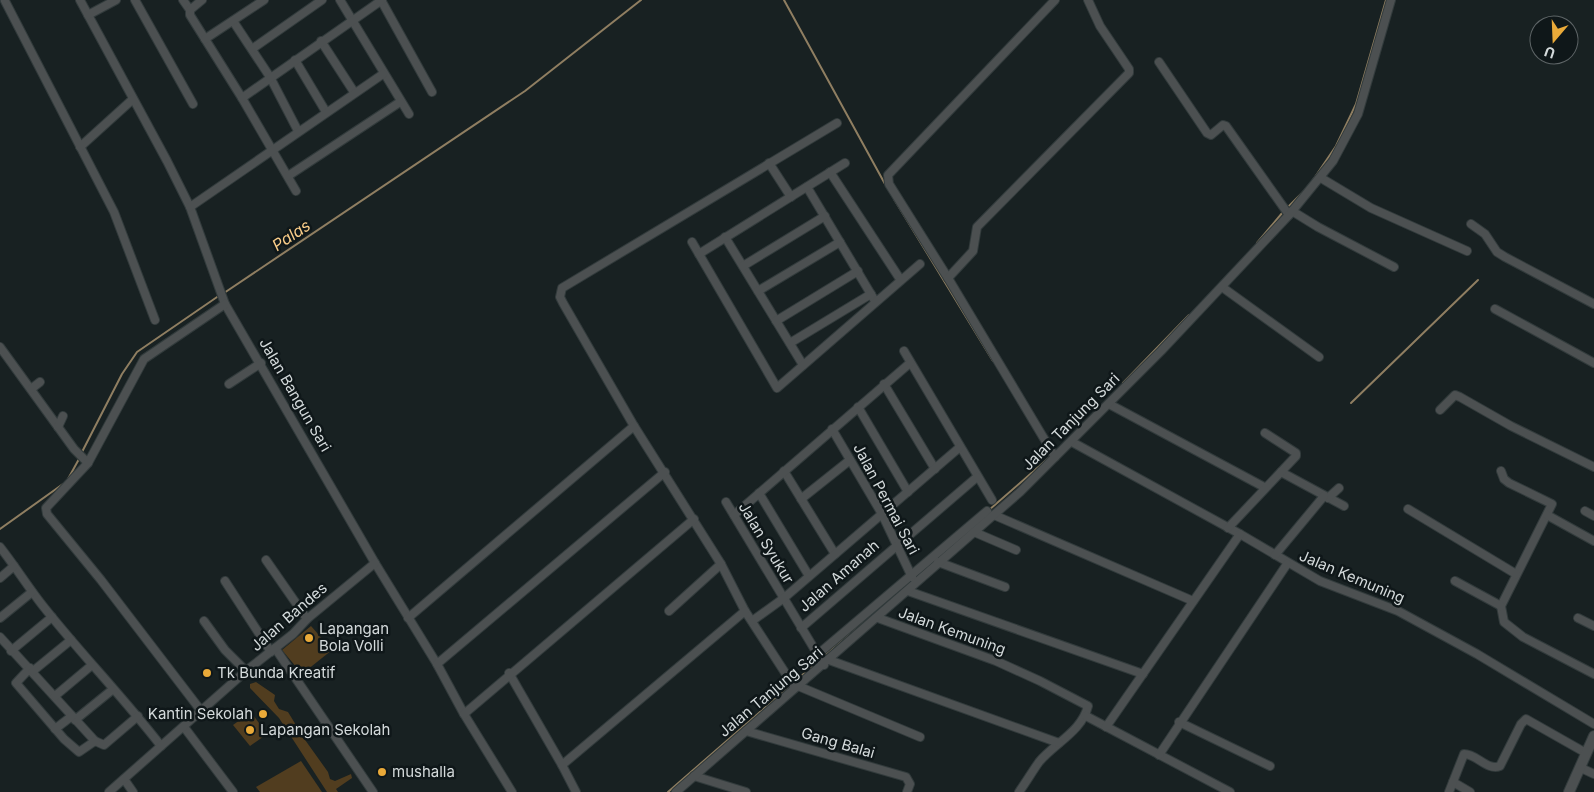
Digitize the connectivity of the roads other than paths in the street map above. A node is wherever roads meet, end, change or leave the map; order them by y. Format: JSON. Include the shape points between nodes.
{"nodes":[{"id":1,"x":80,"y":0,"type":"edge"},
{"id":2,"x":116,"y":0,"type":"edge"},
{"id":3,"x":135,"y":0,"type":"edge"},
{"id":4,"x":183,"y":0,"type":"edge"},
{"id":5,"x":202,"y":0,"type":"edge"},
{"id":6,"x":264,"y":0,"type":"edge"},
{"id":7,"x":322,"y":0,"type":"edge"},
{"id":8,"x":340,"y":0,"type":"edge"},
{"id":9,"x":381,"y":0,"type":"edge"},
{"id":10,"x":1056,"y":0,"type":"edge"},
{"id":11,"x":1088,"y":0,"type":"edge"},
{"id":12,"x":1391,"y":0,"type":"edge"},
{"id":13,"x":5,"y":1,"type":"dead end"},
{"id":14,"x":190,"y":10,"type":"junction"},
{"id":15,"x":88,"y":15,"type":"junction"},
{"id":16,"x":233,"y":21,"type":"junction"},
{"id":17,"x":352,"y":22,"type":"junction"},
{"id":18,"x":205,"y":38,"type":"junction"},
{"id":19,"x":321,"y":41,"type":"junction"},
{"id":20,"x":252,"y":49,"type":"junction"},
{"id":21,"x":296,"y":60,"type":"junction"},
{"id":22,"x":1159,"y":62,"type":"dead end"},
{"id":23,"x":383,"y":74,"type":"junction"},
{"id":24,"x":270,"y":77,"type":"junction"},
{"id":25,"x":354,"y":92,"type":"junction"},
{"id":26,"x":432,"y":92,"type":"dead end"},
{"id":27,"x":242,"y":98,"type":"junction"},
{"id":28,"x":133,"y":99,"type":"junction"},
{"id":29,"x":400,"y":102,"type":"junction"},
{"id":30,"x":193,"y":104,"type":"dead end"},
{"id":31,"x":326,"y":112,"type":"junction"},
{"id":32,"x":409,"y":114,"type":"dead end"},
{"id":33,"x":837,"y":123,"type":"dead end"},
{"id":34,"x":298,"y":131,"type":"junction"},
{"id":35,"x":80,"y":147,"type":"junction"},
{"id":36,"x":271,"y":149,"type":"junction"},
{"id":37,"x":769,"y":163,"type":"junction"},
{"id":38,"x":845,"y":163,"type":"dead end"},
{"id":39,"x":830,"y":172,"type":"junction"},
{"id":40,"x":288,"y":176,"type":"junction"},
{"id":41,"x":1321,"y":178,"type":"junction"},
{"id":42,"x":807,"y":187,"type":"junction"},
{"id":43,"x":296,"y":191,"type":"dead end"},
{"id":44,"x":790,"y":197,"type":"junction"},
{"id":45,"x":190,"y":207,"type":"junction"},
{"id":46,"x":1290,"y":213,"type":"junction"},
{"id":47,"x":825,"y":216,"type":"junction"},
{"id":48,"x":1471,"y":224,"type":"dead end"},
{"id":49,"x":725,"y":237,"type":"junction"},
{"id":50,"x":692,"y":242,"type":"dead end"},
{"id":51,"x":840,"y":242,"type":"junction"},
{"id":52,"x":1467,"y":251,"type":"dead end"},
{"id":53,"x":699,"y":254,"type":"junction"},
{"id":54,"x":920,"y":264,"type":"dead end"},
{"id":55,"x":743,"y":266,"type":"junction"},
{"id":56,"x":1394,"y":267,"type":"dead end"},
{"id":57,"x":858,"y":271,"type":"junction"},
{"id":58,"x":948,"y":278,"type":"junction"},
{"id":59,"x":900,"y":279,"type":"junction"},
{"id":60,"x":1222,"y":287,"type":"junction"},
{"id":61,"x":758,"y":291,"type":"junction"},
{"id":62,"x":874,"y":297,"type":"junction"},
{"id":63,"x":225,"y":303,"type":"junction"},
{"id":64,"x":1594,"y":304,"type":"edge"},
{"id":65,"x":1496,"y":309,"type":"dead end"},
{"id":66,"x":155,"y":320,"type":"dead end"},
{"id":67,"x":776,"y":321,"type":"junction"},
{"id":68,"x":790,"y":343,"type":"junction"},
{"id":69,"x":0,"y":347,"type":"edge"},
{"id":70,"x":904,"y":351,"type":"dead end"},
{"id":71,"x":1319,"y":356,"type":"dead end"},
{"id":72,"x":261,"y":363,"type":"junction"},
{"id":73,"x":910,"y":363,"type":"junction"},
{"id":74,"x":1594,"y":363,"type":"edge"},
{"id":75,"x":803,"y":365,"type":"junction"},
{"id":76,"x":40,"y":382,"type":"dead end"},
{"id":77,"x":229,"y":384,"type":"dead end"},
{"id":78,"x":884,"y":384,"type":"junction"},
{"id":79,"x":30,"y":389,"type":"junction"},
{"id":80,"x":1109,"y":404,"type":"junction"},
{"id":81,"x":858,"y":407,"type":"junction"},
{"id":82,"x":1440,"y":410,"type":"dead end"},
{"id":83,"x":64,"y":416,"type":"dead end"},
{"id":84,"x":634,"y":426,"type":"junction"},
{"id":85,"x":58,"y":427,"type":"junction"},
{"id":86,"x":832,"y":430,"type":"junction"},
{"id":87,"x":1265,"y":433,"type":"dead end"},
{"id":88,"x":1072,"y":442,"type":"junction"},
{"id":89,"x":960,"y":447,"type":"junction"},
{"id":90,"x":1054,"y":454,"type":"junction"},
{"id":91,"x":850,"y":460,"type":"junction"},
{"id":92,"x":88,"y":462,"type":"junction"},
{"id":93,"x":1594,"y":467,"type":"edge"},
{"id":94,"x":934,"y":469,"type":"junction"},
{"id":95,"x":784,"y":471,"type":"junction"},
{"id":96,"x":1501,"y":471,"type":"dead end"},
{"id":97,"x":665,"y":472,"type":"junction"},
{"id":98,"x":1281,"y":472,"type":"junction"},
{"id":99,"x":977,"y":477,"type":"junction"},
{"id":100,"x":1264,"y":488,"type":"junction"},
{"id":101,"x":1339,"y":488,"type":"dead end"},
{"id":102,"x":908,"y":492,"type":"junction"},
{"id":103,"x":759,"y":493,"type":"junction"},
{"id":104,"x":1326,"y":497,"type":"junction"},
{"id":105,"x":801,"y":498,"type":"junction"},
{"id":106,"x":992,"y":500,"type":"dead end"},
{"id":107,"x":726,"y":502,"type":"dead end"},
{"id":108,"x":1344,"y":506,"type":"dead end"},
{"id":109,"x":1408,"y":509,"type":"dead end"},
{"id":110,"x":987,"y":511,"type":"dead end"},
{"id":111,"x":1585,"y":512,"type":"dead end"},
{"id":112,"x":882,"y":514,"type":"junction"},
{"id":113,"x":734,"y":515,"type":"junction"},
{"id":114,"x":994,"y":515,"type":"junction"},
{"id":115,"x":1547,"y":516,"type":"junction"},
{"id":116,"x":1594,"y":516,"type":"edge"},
{"id":117,"x":694,"y":519,"type":"junction"},
{"id":118,"x":974,"y":528,"type":"junction"},
{"id":119,"x":1228,"y":528,"type":"junction"},
{"id":120,"x":1240,"y":534,"type":"junction"},
{"id":121,"x":1594,"y":541,"type":"edge"},
{"id":122,"x":896,"y":545,"type":"junction"},
{"id":123,"x":0,"y":547,"type":"edge"},
{"id":124,"x":1016,"y":550,"type":"dead end"},
{"id":125,"x":835,"y":554,"type":"junction"},
{"id":126,"x":1275,"y":555,"type":"junction"},
{"id":127,"x":266,"y":560,"type":"dead end"},
{"id":128,"x":938,"y":562,"type":"junction"},
{"id":129,"x":375,"y":563,"type":"junction"},
{"id":130,"x":721,"y":564,"type":"junction"},
{"id":131,"x":1287,"y":564,"type":"junction"},
{"id":132,"x":14,"y":566,"type":"junction"},
{"id":133,"x":1516,"y":574,"type":"junction"},
{"id":134,"x":810,"y":576,"type":"junction"},
{"id":135,"x":0,"y":578,"type":"edge"},
{"id":136,"x":913,"y":579,"type":"junction"},
{"id":137,"x":1455,"y":581,"type":"dead end"},
{"id":138,"x":225,"y":582,"type":"dead end"},
{"id":139,"x":1005,"y":587,"type":"dead end"},
{"id":140,"x":908,"y":591,"type":"junction"},
{"id":141,"x":32,"y":592,"type":"junction"},
{"id":142,"x":784,"y":598,"type":"junction"},
{"id":143,"x":1193,"y":601,"type":"junction"},
{"id":144,"x":1501,"y":606,"type":"junction"},
{"id":145,"x":669,"y":611,"type":"dead end"},
{"id":146,"x":745,"y":611,"type":"junction"},
{"id":147,"x":52,"y":617,"type":"junction"},
{"id":148,"x":0,"y":618,"type":"edge"},
{"id":149,"x":408,"y":618,"type":"junction"},
{"id":150,"x":878,"y":618,"type":"junction"},
{"id":151,"x":1578,"y":618,"type":"dead end"},
{"id":152,"x":307,"y":619,"type":"junction"},
{"id":153,"x":204,"y":621,"type":"dead end"},
{"id":154,"x":752,"y":621,"type":"junction"},
{"id":155,"x":1594,"y":626,"type":"edge"},
{"id":156,"x":801,"y":628,"type":"junction"},
{"id":157,"x":0,"y":637,"type":"edge"},
{"id":158,"x":71,"y":640,"type":"junction"},
{"id":159,"x":273,"y":650,"type":"junction"},
{"id":160,"x":11,"y":651,"type":"junction"},
{"id":161,"x":822,"y":660,"type":"junction"},
{"id":162,"x":438,"y":664,"type":"junction"},
{"id":163,"x":92,"y":665,"type":"junction"},
{"id":164,"x":31,"y":670,"type":"junction"},
{"id":165,"x":246,"y":672,"type":"junction"},
{"id":166,"x":509,"y":673,"type":"junction"},
{"id":167,"x":1143,"y":674,"type":"junction"},
{"id":168,"x":1594,"y":674,"type":"edge"},
{"id":169,"x":796,"y":687,"type":"junction"},
{"id":170,"x":112,"y":690,"type":"junction"},
{"id":171,"x":55,"y":696,"type":"junction"},
{"id":172,"x":202,"y":712,"type":"junction"},
{"id":173,"x":464,"y":714,"type":"junction"},
{"id":174,"x":138,"y":716,"type":"junction"},
{"id":175,"x":1086,"y":716,"type":"junction"},
{"id":176,"x":74,"y":718,"type":"junction"},
{"id":177,"x":1179,"y":722,"type":"junction"},
{"id":178,"x":1594,"y":724,"type":"edge"},
{"id":179,"x":184,"y":727,"type":"junction"},
{"id":180,"x":1106,"y":728,"type":"junction"},
{"id":181,"x":55,"y":729,"type":"junction"},
{"id":182,"x":746,"y":731,"type":"junction"},
{"id":183,"x":1594,"y":736,"type":"edge"},
{"id":184,"x":920,"y":737,"type":"dead end"},
{"id":185,"x":95,"y":741,"type":"junction"},
{"id":186,"x":1059,"y":743,"type":"junction"},
{"id":187,"x":161,"y":746,"type":"junction"},
{"id":188,"x":1586,"y":753,"type":"junction"},
{"id":189,"x":1158,"y":755,"type":"junction"},
{"id":190,"x":562,"y":765,"type":"junction"},
{"id":191,"x":1270,"y":766,"type":"dead end"},
{"id":192,"x":1581,"y":768,"type":"junction"},
{"id":193,"x":1594,"y":774,"type":"edge"},
{"id":194,"x":694,"y":776,"type":"junction"},
{"id":195,"x":124,"y":779,"type":"junction"},
{"id":196,"x":1453,"y":782,"type":"junction"},
{"id":197,"x":1021,"y":791,"type":"edge"},
{"id":198,"x":109,"y":792,"type":"edge"},
{"id":199,"x":133,"y":792,"type":"edge"},
{"id":200,"x":233,"y":792,"type":"edge"},
{"id":201,"x":374,"y":792,"type":"edge"},
{"id":202,"x":512,"y":792,"type":"edge"},
{"id":203,"x":576,"y":792,"type":"edge"},
{"id":204,"x":676,"y":792,"type":"edge"},
{"id":205,"x":746,"y":792,"type":"edge"},
{"id":206,"x":907,"y":792,"type":"edge"},
{"id":207,"x":1230,"y":792,"type":"edge"},
{"id":208,"x":1449,"y":792,"type":"edge"},
{"id":209,"x":1470,"y":792,"type":"edge"},
{"id":210,"x":1569,"y":792,"type":"edge"}],
"edges":[{"from":1,"to":15,"type":"street","name":"Jalan Bangun Sari"},
{"from":2,"to":15,"type":"street"},
{"from":3,"to":30,"type":"street"},
{"from":4,"to":14,"type":"street"},
{"from":5,"to":14,"type":"street"},
{"from":6,"to":16,"type":"street"},
{"from":7,"to":20,"type":"street"},
{"from":8,"to":17,"type":"street"},
{"from":9,"to":17,"type":"street"},
{"from":9,"to":26,"type":"street"},
{"from":10,"to":58,"type":"street","via":[[888,175],[889,184]]},
{"from":11,"to":58,"type":"street","via":[[1129,73],[977,227],[973,251]]},
{"from":12,"to":41,"type":"street","name":"Jalan Tanjung Sari","via":[[1358,114]]},
{"from":13,"to":35,"type":"street"},
{"from":14,"to":18,"type":"street"},
{"from":15,"to":28,"type":"street","name":"Jalan Bangun Sari"},
{"from":16,"to":18,"type":"street"},
{"from":16,"to":20,"type":"street"},
{"from":17,"to":19,"type":"street"},
{"from":17,"to":23,"type":"street"},
{"from":18,"to":27,"type":"street"},
{"from":19,"to":21,"type":"street"},
{"from":19,"to":25,"type":"street"},
{"from":20,"to":24,"type":"street"},
{"from":21,"to":24,"type":"street"},
{"from":21,"to":31,"type":"street"},
{"from":22,"to":46,"type":"street","via":[[1207,133],[1211,135],[1226,126]]},
{"from":23,"to":25,"type":"street"},
{"from":23,"to":29,"type":"street"},
{"from":24,"to":27,"type":"street"},
{"from":24,"to":34,"type":"street"},
{"from":25,"to":31,"type":"street"},
{"from":27,"to":36,"type":"street"},
{"from":28,"to":35,"type":"street"},
{"from":28,"to":45,"type":"street","name":"Jalan Bangun Sari"},
{"from":29,"to":32,"type":"street"},
{"from":29,"to":40,"type":"street"},
{"from":31,"to":34,"type":"street"},
{"from":33,"to":37,"type":"street"},
{"from":34,"to":36,"type":"street"},
{"from":35,"to":66,"type":"street","via":[[114,212]]},
{"from":36,"to":40,"type":"street"},
{"from":36,"to":45,"type":"street"},
{"from":37,"to":44,"type":"street"},
{"from":37,"to":84,"type":"street","via":[[562,288],[560,297],[563,303]]},
{"from":38,"to":39,"type":"street"},
{"from":39,"to":42,"type":"street"},
{"from":39,"to":59,"type":"street"},
{"from":40,"to":43,"type":"street"},
{"from":41,"to":46,"type":"street","name":"Jalan Tanjung Sari"},
{"from":41,"to":52,"type":"street","via":[[1371,208]]},
{"from":42,"to":44,"type":"street"},
{"from":42,"to":47,"type":"street"},
{"from":44,"to":49,"type":"street"},
{"from":45,"to":63,"type":"street","name":"Jalan Bangun Sari"},
{"from":46,"to":56,"type":"street"},
{"from":46,"to":60,"type":"street","name":"Jalan Tanjung Sari"},
{"from":47,"to":51,"type":"street"},
{"from":47,"to":55,"type":"street"},
{"from":48,"to":64,"type":"street","via":[[1485,234],[1497,252]]},
{"from":49,"to":53,"type":"street"},
{"from":49,"to":55,"type":"street"},
{"from":50,"to":53,"type":"street"},
{"from":51,"to":57,"type":"street"},
{"from":51,"to":61,"type":"street"},
{"from":53,"to":75,"type":"street","via":[[777,388]]},
{"from":54,"to":59,"type":"street"},
{"from":55,"to":61,"type":"street"},
{"from":57,"to":62,"type":"street"},
{"from":57,"to":67,"type":"street"},
{"from":58,"to":90,"type":"street"},
{"from":59,"to":62,"type":"street"},
{"from":60,"to":71,"type":"street"},
{"from":60,"to":80,"type":"street","name":"Jalan Tanjung Sari"},
{"from":61,"to":67,"type":"street"},
{"from":62,"to":68,"type":"street"},
{"from":62,"to":75,"type":"street"},
{"from":63,"to":72,"type":"street","name":"Jalan Bangun Sari"},
{"from":63,"to":92,"type":"street","via":[[144,359]]},
{"from":65,"to":74,"type":"street"},
{"from":67,"to":68,"type":"street"},
{"from":68,"to":75,"type":"street"},
{"from":69,"to":79,"type":"street"},
{"from":70,"to":73,"type":"street"},
{"from":72,"to":77,"type":"street"},
{"from":72,"to":129,"type":"street","name":"Jalan Bangun Sari"},
{"from":73,"to":78,"type":"street"},
{"from":73,"to":89,"type":"street"},
{"from":76,"to":79,"type":"street"},
{"from":78,"to":81,"type":"street"},
{"from":78,"to":94,"type":"street"},
{"from":79,"to":85,"type":"street"},
{"from":80,"to":88,"type":"street","name":"Jalan Tanjung Sari"},
{"from":80,"to":100,"type":"street"},
{"from":81,"to":86,"type":"street"},
{"from":81,"to":102,"type":"street"},
{"from":82,"to":93,"type":"street","via":[[1451,398],[1460,397],[1510,426]]},
{"from":83,"to":85,"type":"street"},
{"from":84,"to":97,"type":"street"},
{"from":84,"to":149,"type":"street"},
{"from":85,"to":92,"type":"street"},
{"from":86,"to":91,"type":"street","name":"Jalan Permai Sari"},
{"from":86,"to":95,"type":"street"},
{"from":87,"to":98,"type":"street","via":[[1296,453]]},
{"from":88,"to":90,"type":"street","name":"Jalan Tanjung Sari"},
{"from":88,"to":119,"type":"street","name":"Jalan Kemuning"},
{"from":89,"to":94,"type":"street"},
{"from":89,"to":99,"type":"street"},
{"from":90,"to":114,"type":"street","name":"Jalan Tanjung Sari"},
{"from":91,"to":105,"type":"street"},
{"from":91,"to":112,"type":"street","name":"Jalan Permai Sari"},
{"from":92,"to":172,"type":"street","via":[[47,505],[47,514]]},
{"from":94,"to":102,"type":"street"},
{"from":95,"to":103,"type":"street"},
{"from":95,"to":105,"type":"street"},
{"from":96,"to":115,"type":"street","via":[[1509,483],[1552,502]]},
{"from":97,"to":117,"type":"street"},
{"from":97,"to":162,"type":"street"},
{"from":98,"to":100,"type":"street"},
{"from":98,"to":104,"type":"street"},
{"from":99,"to":106,"type":"street"},
{"from":99,"to":122,"type":"street","name":"Jalan Amanah"},
{"from":100,"to":119,"type":"street"},
{"from":101,"to":104,"type":"street"},
{"from":102,"to":112,"type":"street"},
{"from":103,"to":113,"type":"street"},
{"from":103,"to":134,"type":"street"},
{"from":104,"to":108,"type":"street"},
{"from":104,"to":126,"type":"street"},
{"from":105,"to":125,"type":"street"},
{"from":107,"to":113,"type":"street","name":"Jalan Syukur"},
{"from":109,"to":133,"type":"street"},
{"from":110,"to":118,"type":"street"},
{"from":111,"to":116,"type":"street"},
{"from":112,"to":122,"type":"street","name":"Jalan Permai Sari"},
{"from":112,"to":125,"type":"street"},
{"from":113,"to":142,"type":"street","name":"Jalan Syukur"},
{"from":114,"to":118,"type":"street","name":"Jalan Tanjung Sari"},
{"from":114,"to":143,"type":"street"},
{"from":115,"to":121,"type":"street"},
{"from":115,"to":133,"type":"street"},
{"from":117,"to":130,"type":"street"},
{"from":117,"to":166,"type":"street"},
{"from":118,"to":124,"type":"street"},
{"from":118,"to":128,"type":"street","name":"Jalan Tanjung Sari"},
{"from":118,"to":136,"type":"street"},
{"from":119,"to":120,"type":"street","name":"Jalan Kemuning"},
{"from":120,"to":126,"type":"street","name":"Jalan Kemuning"},
{"from":120,"to":143,"type":"street"},
{"from":122,"to":136,"type":"street","name":"Jalan Permai Sari"},
{"from":122,"to":156,"type":"street","name":"Jalan Amanah"},
{"from":123,"to":132,"type":"street"},
{"from":125,"to":134,"type":"street"},
{"from":126,"to":131,"type":"street","name":"Jalan Kemuning"},
{"from":127,"to":152,"type":"street"},
{"from":128,"to":136,"type":"street","name":"Jalan Tanjung Sari"},
{"from":128,"to":139,"type":"street"},
{"from":129,"to":149,"type":"street","name":"Jalan Bangun Sari"},
{"from":129,"to":152,"type":"street","name":"Jalan Bandes"},
{"from":130,"to":145,"type":"street"},
{"from":130,"to":146,"type":"street"},
{"from":131,"to":177,"type":"street"},
{"from":131,"to":178,"type":"street","name":"Jalan Kemuning","via":[[1320,581],[1398,611]]},
{"from":132,"to":135,"type":"street"},
{"from":132,"to":141,"type":"street"},
{"from":133,"to":144,"type":"street"},
{"from":134,"to":142,"type":"street"},
{"from":136,"to":140,"type":"street","name":"Jalan Tanjung Sari"},
{"from":136,"to":161,"type":"street"},
{"from":137,"to":144,"type":"street"},
{"from":138,"to":159,"type":"street"},
{"from":140,"to":150,"type":"street","name":"Jalan Tanjung Sari"},
{"from":140,"to":167,"type":"street"},
{"from":141,"to":147,"type":"street"},
{"from":141,"to":148,"type":"street"},
{"from":142,"to":154,"type":"street"},
{"from":142,"to":156,"type":"street","name":"Jalan Syukur"},
{"from":143,"to":167,"type":"street"},
{"from":144,"to":168,"type":"street","via":[[1504,622],[1512,630]]},
{"from":146,"to":154,"type":"street"},
{"from":146,"to":190,"type":"street"},
{"from":147,"to":158,"type":"street"},
{"from":147,"to":160,"type":"street"},
{"from":149,"to":162,"type":"street","name":"Jalan Bangun Sari"},
{"from":150,"to":161,"type":"street","name":"Jalan Tanjung Sari"},
{"from":150,"to":175,"type":"street","name":"Jalan Kemuning","via":[[996,661],[1040,681],[1088,706]]},
{"from":151,"to":155,"type":"street"},
{"from":152,"to":159,"type":"street","name":"Jalan Bandes"},
{"from":153,"to":165,"type":"street"},
{"from":154,"to":169,"type":"street"},
{"from":156,"to":161,"type":"street","name":"Jalan Syukur"},
{"from":157,"to":160,"type":"street"},
{"from":158,"to":163,"type":"street"},
{"from":158,"to":164,"type":"street"},
{"from":159,"to":165,"type":"street","name":"Jalan Bandes"},
{"from":159,"to":201,"type":"street"},
{"from":160,"to":164,"type":"street"},
{"from":161,"to":169,"type":"street","name":"Jalan Tanjung Sari"},
{"from":161,"to":186,"type":"street"},
{"from":162,"to":173,"type":"street","name":"Jalan Bangun Sari"},
{"from":163,"to":170,"type":"street"},
{"from":163,"to":171,"type":"street"},
{"from":164,"to":171,"type":"street"},
{"from":164,"to":181,"type":"street","via":[[16,683]]},
{"from":165,"to":172,"type":"street","name":"Jalan Bandes"},
{"from":166,"to":173,"type":"street"},
{"from":166,"to":190,"type":"street"},
{"from":167,"to":180,"type":"street"},
{"from":169,"to":182,"type":"street","name":"Jalan Tanjung Sari"},
{"from":169,"to":184,"type":"street"},
{"from":170,"to":174,"type":"street"},
{"from":170,"to":176,"type":"street"},
{"from":171,"to":176,"type":"street"},
{"from":172,"to":179,"type":"street","name":"Jalan Bandes"},
{"from":173,"to":202,"type":"street","name":"Jalan Bangun Sari"},
{"from":174,"to":185,"type":"street","via":[[104,745]]},
{"from":174,"to":187,"type":"street"},
{"from":175,"to":180,"type":"street"},
{"from":175,"to":186,"type":"street"},
{"from":176,"to":181,"type":"street"},
{"from":176,"to":185,"type":"street"},
{"from":177,"to":189,"type":"street"},
{"from":177,"to":191,"type":"street"},
{"from":179,"to":187,"type":"street","name":"Jalan Bandes"},
{"from":179,"to":200,"type":"street"},
{"from":180,"to":189,"type":"street"},
{"from":181,"to":185,"type":"street","via":[[79,752]]},
{"from":182,"to":194,"type":"street","name":"Jalan Tanjung Sari"},
{"from":182,"to":206,"type":"street","name":"Gang Balai","via":[[906,777],[910,784]]},
{"from":183,"to":188,"type":"street"},
{"from":186,"to":197,"type":"street","via":[[1040,762]]},
{"from":187,"to":195,"type":"street","name":"Jalan Bandes"},
{"from":188,"to":192,"type":"street"},
{"from":188,"to":196,"type":"street","via":[[1526,719],[1500,766],[1494,768],[1464,754]]},
{"from":189,"to":207,"type":"street"},
{"from":190,"to":203,"type":"street"},
{"from":192,"to":193,"type":"street"},
{"from":192,"to":210,"type":"street"},
{"from":194,"to":204,"type":"street","name":"Jalan Tanjung Sari"},
{"from":194,"to":205,"type":"street"},
{"from":195,"to":198,"type":"street","name":"Jalan Bandes"},
{"from":195,"to":199,"type":"street"},
{"from":196,"to":208,"type":"street"},
{"from":196,"to":209,"type":"street"}]}
